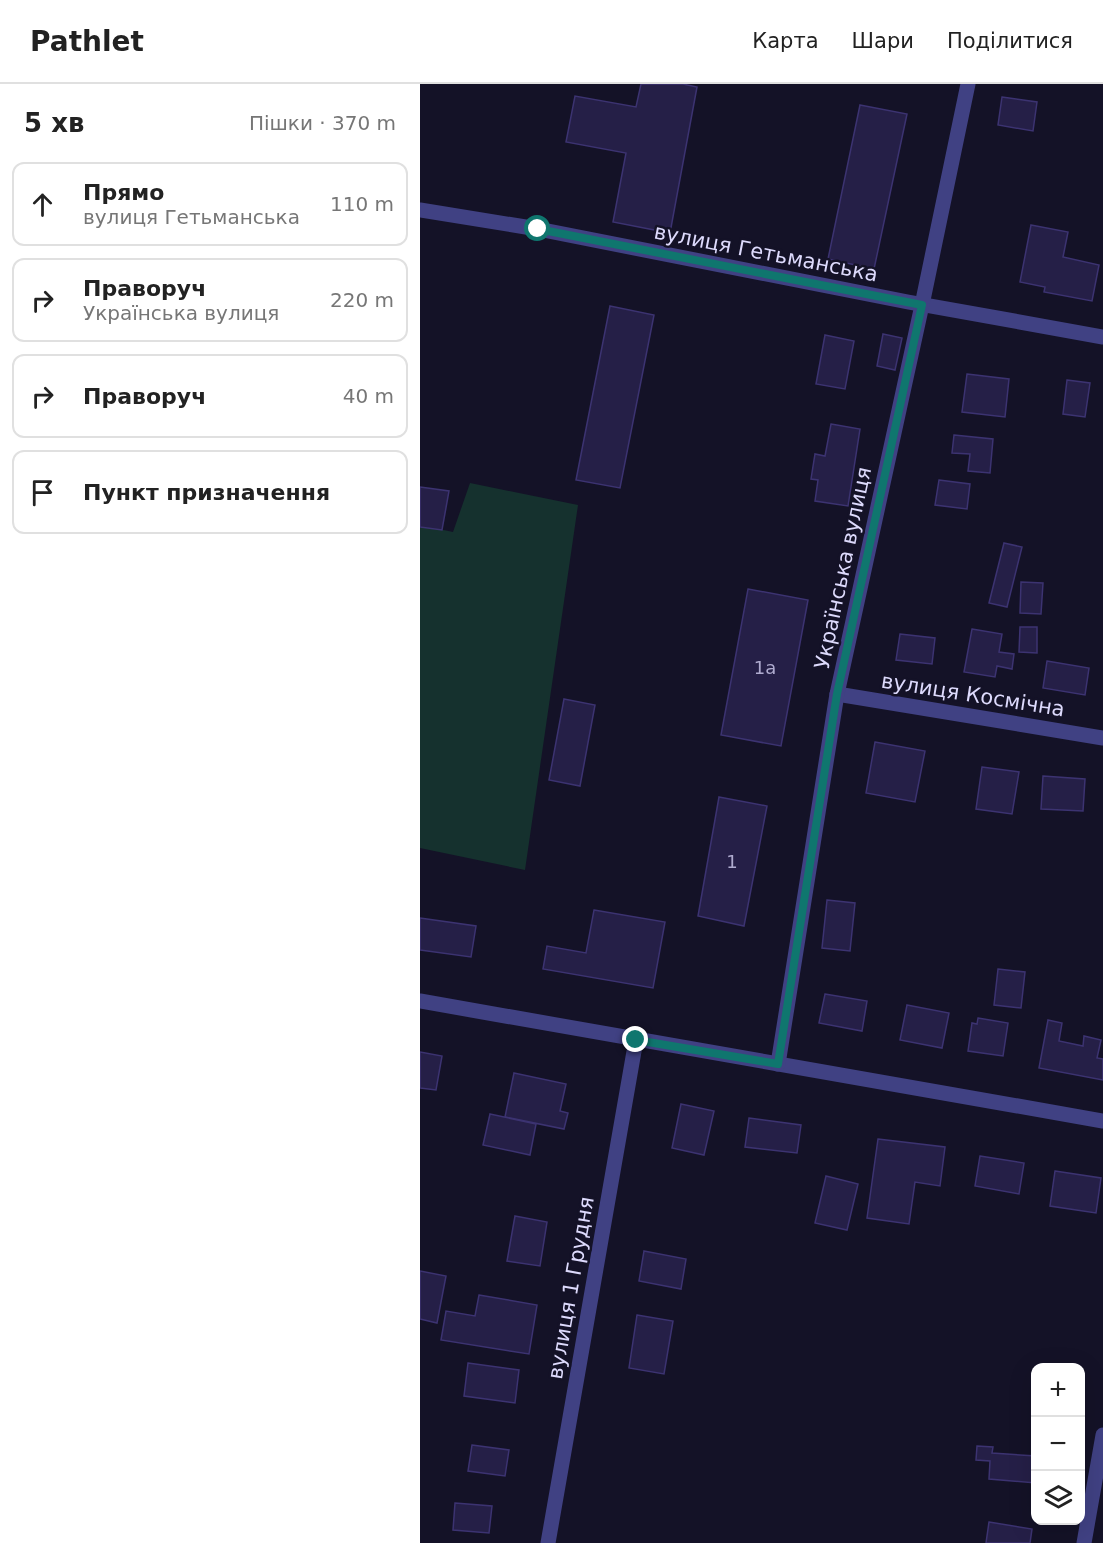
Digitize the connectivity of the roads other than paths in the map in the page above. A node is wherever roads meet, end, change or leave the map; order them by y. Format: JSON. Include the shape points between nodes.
{"nodes":[{"id":1,"x":968,"y":84,"type":"edge"},
{"id":2,"x":420,"y":210,"type":"edge"},
{"id":3,"x":922,"y":305,"type":"junction"},
{"id":4,"x":1103,"y":337,"type":"edge"},
{"id":5,"x":837,"y":694,"type":"junction"},
{"id":6,"x":1103,"y":738,"type":"edge"},
{"id":7,"x":420,"y":1001,"type":"edge"},
{"id":8,"x":636,"y":1040,"type":"junction"},
{"id":9,"x":778,"y":1064,"type":"junction"},
{"id":10,"x":1103,"y":1121,"type":"edge"},
{"id":11,"x":1103,"y":1435,"type":"edge"},
{"id":12,"x":548,"y":1543,"type":"edge"},
{"id":13,"x":1084,"y":1543,"type":"edge"}],
"edges":[{"from":1,"to":3,"type":"street","name":"Українська вулиця"},
{"from":2,"to":3,"type":"street","name":"вулиця Гетьманська","via":[[538,229]]},
{"from":3,"to":4,"type":"street","name":"вулиця Гетьманська"},
{"from":3,"to":5,"type":"street","name":"Українська вулиця"},
{"from":5,"to":6,"type":"street","name":"вулиця Космічна"},
{"from":5,"to":9,"type":"street","name":"Українська вулиця"},
{"from":7,"to":8,"type":"street"},
{"from":8,"to":9,"type":"street"},
{"from":8,"to":12,"type":"street","name":"вулиця 1 Грудня"},
{"from":9,"to":10,"type":"street"},
{"from":11,"to":13,"type":"street"}]}
